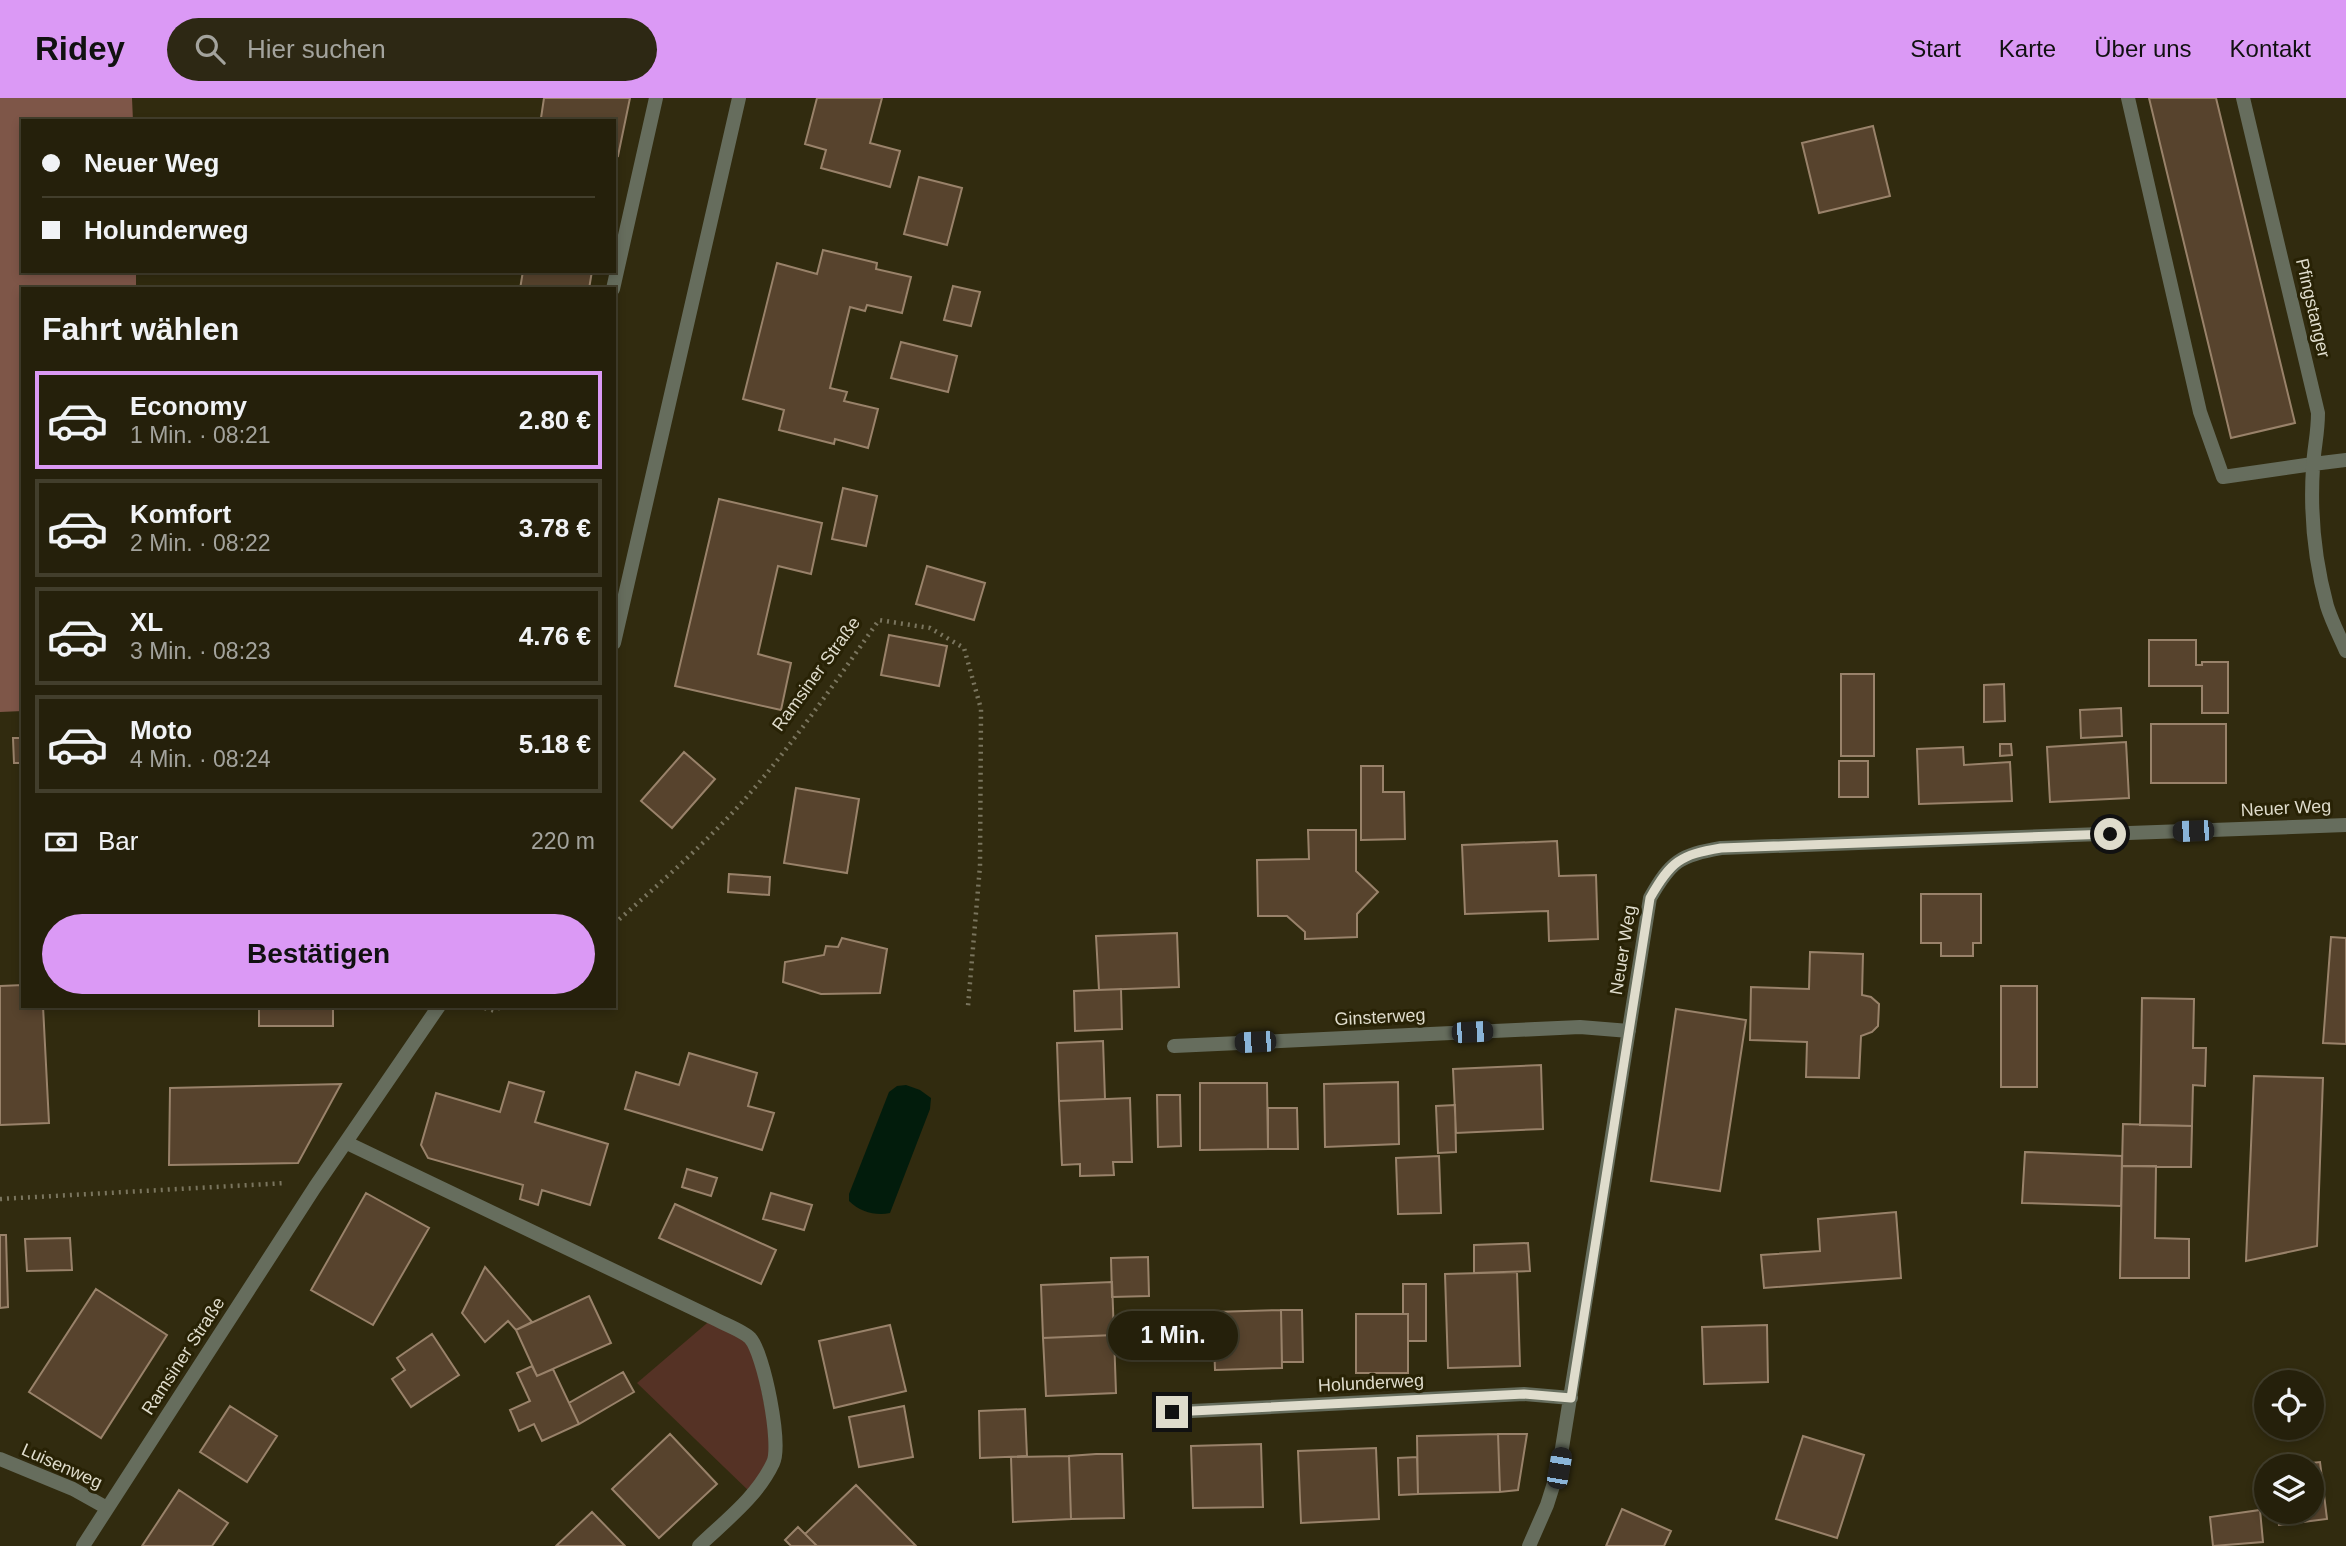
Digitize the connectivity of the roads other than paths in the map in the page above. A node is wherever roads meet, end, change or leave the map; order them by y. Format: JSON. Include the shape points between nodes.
{"nodes":[{"id":1,"x":656,"y":98,"type":"edge"},
{"id":2,"x":739,"y":98,"type":"edge"},
{"id":3,"x":2128,"y":98,"type":"edge"},
{"id":4,"x":2243,"y":98,"type":"edge"},
{"id":5,"x":613,"y":287,"type":"edge"},
{"id":6,"x":2346,"y":460,"type":"edge"},
{"id":7,"x":2313,"y":464,"type":"junction"},
{"id":8,"x":616,"y":634,"type":"edge"},
{"id":9,"x":2346,"y":651,"type":"edge"},
{"id":10,"x":2346,"y":825,"type":"edge"},
{"id":11,"x":438,"y":1008,"type":"edge"},
{"id":12,"x":1629,"y":1031,"type":"junction"},
{"id":13,"x":1174,"y":1046,"type":"dead end"},
{"id":14,"x":346,"y":1143,"type":"junction"},
{"id":15,"x":1571,"y":1398,"type":"junction"},
{"id":16,"x":1172,"y":1412,"type":"dead end"},
{"id":17,"x":0,"y":1459,"type":"edge"},
{"id":18,"x":107,"y":1508,"type":"junction"},
{"id":19,"x":83,"y":1546,"type":"edge"},
{"id":20,"x":699,"y":1546,"type":"edge"},
{"id":21,"x":1529,"y":1546,"type":"edge"}],
"edges":[{"from":1,"to":5,"type":"street"},
{"from":2,"to":8,"type":"street"},
{"from":3,"to":7,"type":"street","via":[[2200,412],[2224,477]]},
{"from":4,"to":7,"type":"street","name":"Pfingstanger","via":[[2318,413]]},
{"from":6,"to":7,"type":"street"},
{"from":7,"to":9,"type":"street","name":"Pfingstanger","via":[[2317,559],[2328,609]]},
{"from":10,"to":12,"type":"street","name":"Neuer Weg","via":[[1698,852],[1678,860],[1650,898]]},
{"from":11,"to":14,"type":"street","name":"Ramsiner Straße"},
{"from":12,"to":13,"type":"street","name":"Ginsterweg","via":[[1580,1027]]},
{"from":12,"to":15,"type":"street","name":"Neuer Weg"},
{"from":14,"to":18,"type":"street","name":"Ramsiner Straße"},
{"from":14,"to":20,"type":"street","via":[[751,1339],[765,1373],[775,1457],[753,1494]]},
{"from":15,"to":16,"type":"street","name":"Holunderweg","via":[[1524,1394]]},
{"from":15,"to":21,"type":"street","name":"Neuer Weg","via":[[1559,1468]]},
{"from":17,"to":18,"type":"street","name":"Luisenweg"},
{"from":18,"to":19,"type":"street","name":"Ramsiner Straße"}]}
